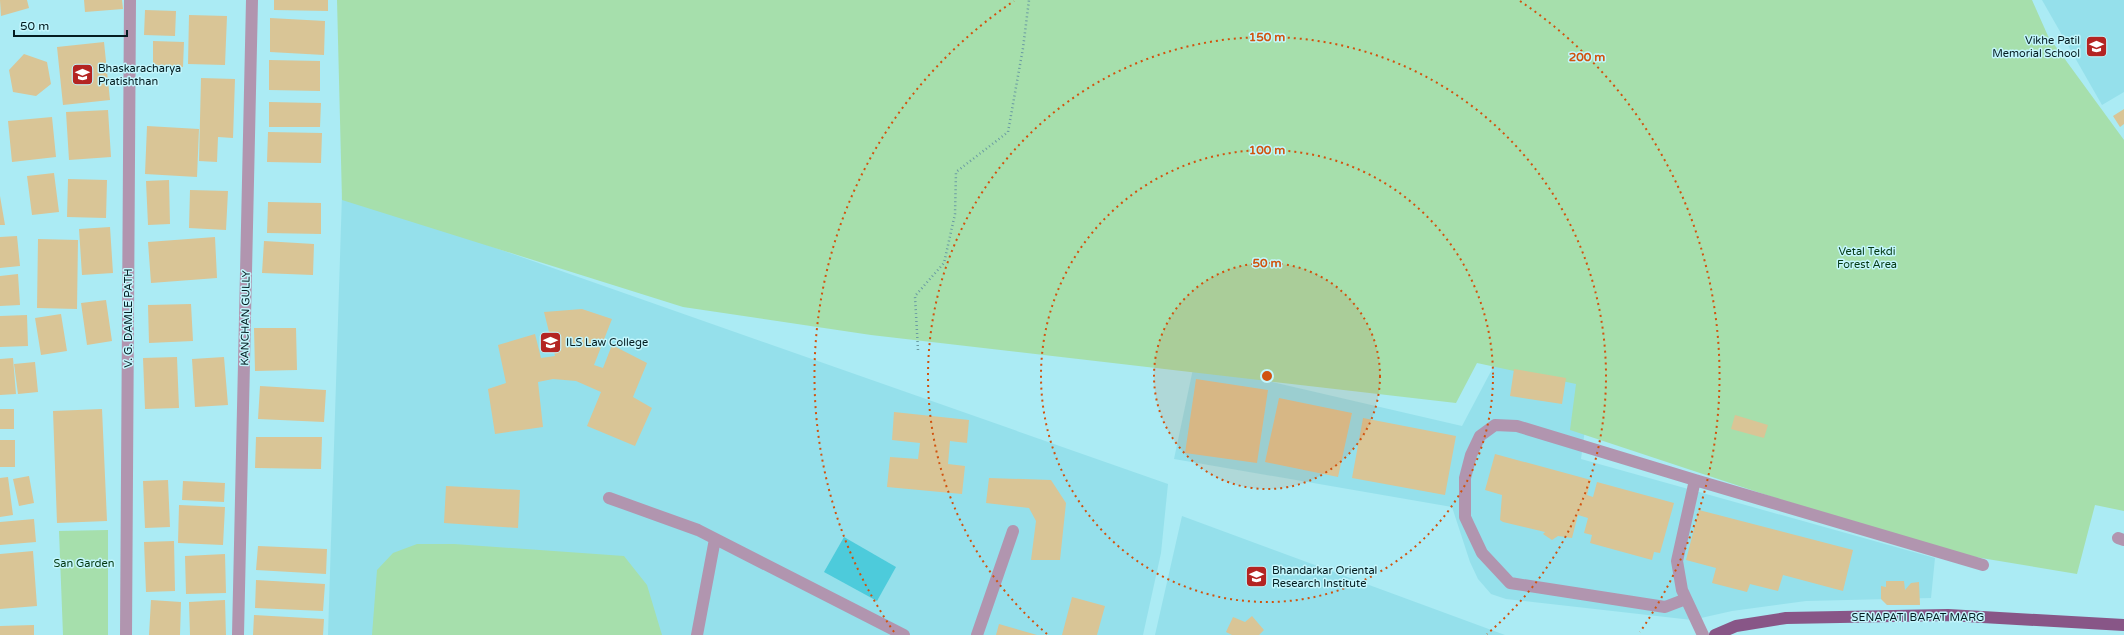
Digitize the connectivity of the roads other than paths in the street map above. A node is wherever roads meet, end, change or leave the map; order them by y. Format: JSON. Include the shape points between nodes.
{"nodes":[{"id":1,"x":130,"y":0,"type":"edge"},
{"id":2,"x":252,"y":0,"type":"edge"},
{"id":3,"x":1695,"y":480,"type":"junction"},
{"id":4,"x":609,"y":498,"type":"dead end"},
{"id":5,"x":1012,"y":531,"type":"dead end"},
{"id":6,"x":715,"y":538,"type":"junction"},
{"id":7,"x":1983,"y":565,"type":"dead end"},
{"id":8,"x":1686,"y":598,"type":"junction"},
{"id":9,"x":2124,"y":625,"type":"edge"},
{"id":10,"x":126,"y":635,"type":"edge"},
{"id":11,"x":238,"y":635,"type":"edge"},
{"id":12,"x":696,"y":635,"type":"edge"},
{"id":13,"x":904,"y":635,"type":"edge"},
{"id":14,"x":977,"y":635,"type":"edge"},
{"id":15,"x":1703,"y":635,"type":"edge"},
{"id":16,"x":1715,"y":635,"type":"edge"}],
"edges":[{"from":1,"to":10,"type":"street","name":"V. G. DAMLE PATH"},
{"from":2,"to":11,"type":"street","name":"KANCHAN GULLY"},
{"from":3,"to":7,"type":"street"},
{"from":3,"to":8,"type":"street","via":[[1677,561]]},
{"from":3,"to":8,"type":"street","via":[[1517,426],[1495,425],[1480,436],[1471,455],[1465,478],[1466,517],[1482,554],[1510,583],[1665,607]]},
{"from":4,"to":6,"type":"street"},
{"from":5,"to":14,"type":"street"},
{"from":6,"to":12,"type":"street"},
{"from":6,"to":13,"type":"street"},
{"from":8,"to":15,"type":"street"},
{"from":9,"to":16,"type":"main road","name":"SENAPATI BAPAT MARG","via":[[1948,615],[1801,618],[1759,621],[1736,626]]}]}
